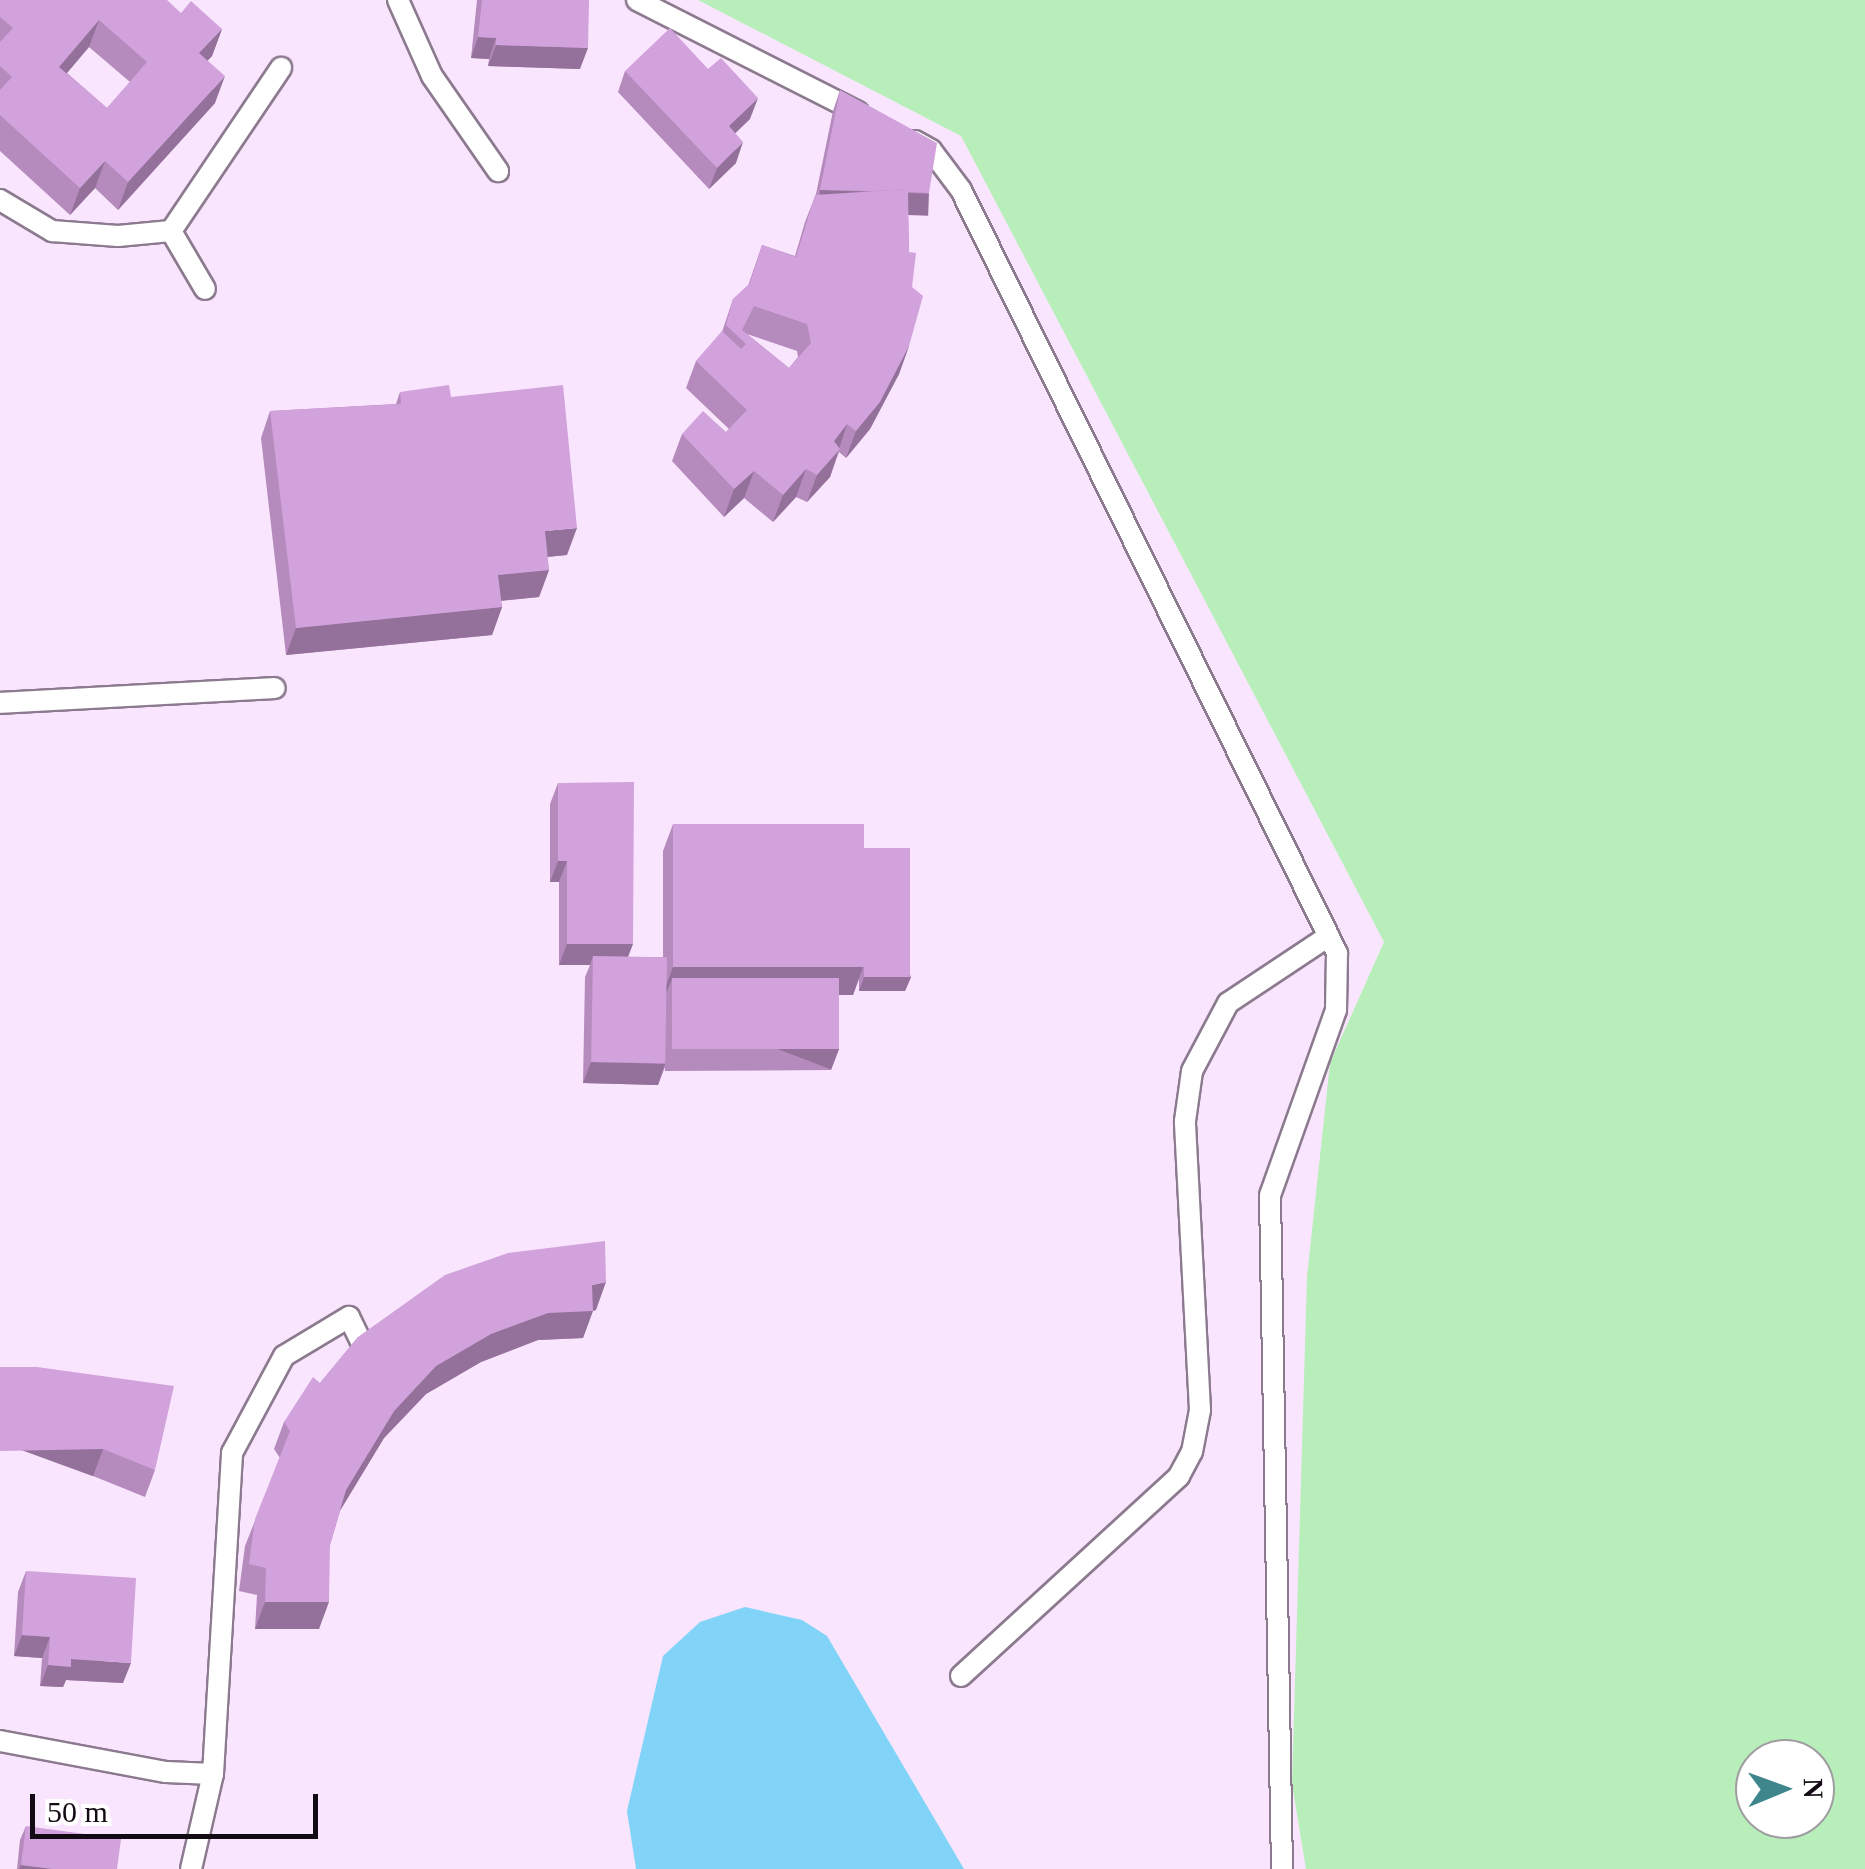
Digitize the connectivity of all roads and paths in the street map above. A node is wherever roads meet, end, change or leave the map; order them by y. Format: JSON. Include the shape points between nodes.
{"nodes":[{"id":1,"x":398,"y":0,"type":"edge"},
{"id":2,"x":636,"y":0,"type":"edge"},
{"id":3,"x":281,"y":68,"type":"dead end"},
{"id":4,"x":498,"y":171,"type":"dead end"},
{"id":5,"x":0,"y":200,"type":"edge"},
{"id":6,"x":171,"y":230,"type":"junction"},
{"id":7,"x":204,"y":289,"type":"dead end"},
{"id":8,"x":275,"y":688,"type":"dead end"},
{"id":9,"x":0,"y":703,"type":"edge"},
{"id":10,"x":1329,"y":936,"type":"junction"},
{"id":11,"x":361,"y":1342,"type":"edge"},
{"id":12,"x":961,"y":1676,"type":"dead end"},
{"id":13,"x":0,"y":1741,"type":"edge"},
{"id":14,"x":213,"y":1774,"type":"junction"},
{"id":15,"x":190,"y":1869,"type":"edge"},
{"id":16,"x":1282,"y":1869,"type":"edge"}],
"edges":[{"from":1,"to":4,"type":"lane","via":[[432,76]]},
{"from":2,"to":10,"type":"lane","via":[[931,150],[962,190]]},
{"from":3,"to":6,"type":"lane"},
{"from":5,"to":6,"type":"lane","via":[[52,232],[118,236]]},
{"from":6,"to":7,"type":"lane"},
{"from":8,"to":9,"type":"lane"},
{"from":10,"to":12,"type":"lane","via":[[1228,1004],[1192,1071],[1185,1121],[1200,1410],[1192,1452],[1179,1476]]},
{"from":10,"to":16,"type":"lane","via":[[1341,982],[1336,1010],[1270,1196]]},
{"from":11,"to":14,"type":"lane","via":[[349,1317],[284,1356],[232,1454]]},
{"from":13,"to":14,"type":"lane","via":[[166,1772]]},
{"from":14,"to":15,"type":"lane"}]}
